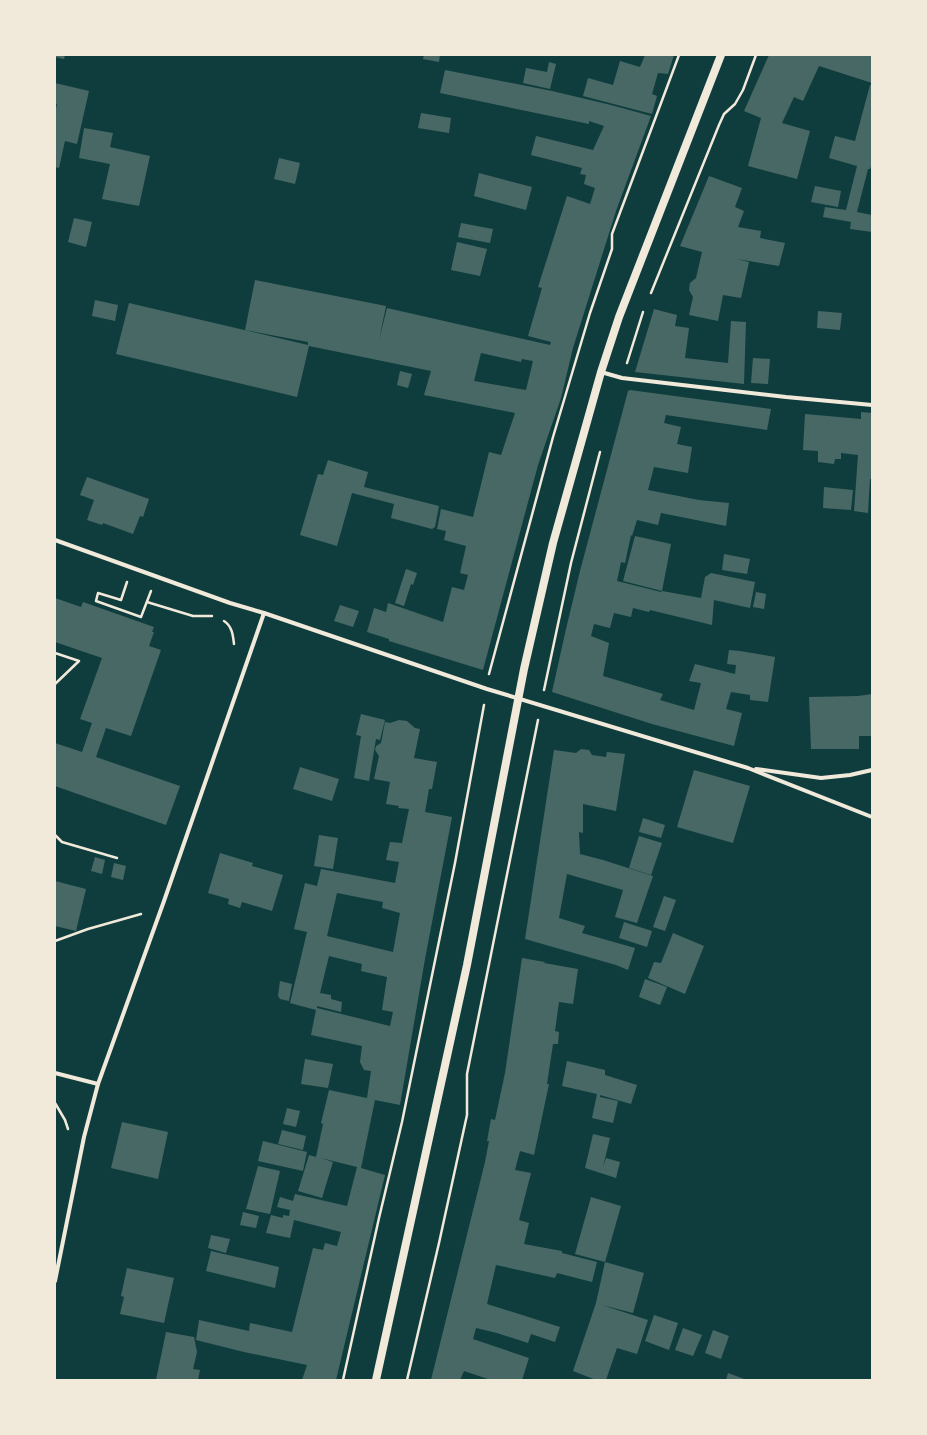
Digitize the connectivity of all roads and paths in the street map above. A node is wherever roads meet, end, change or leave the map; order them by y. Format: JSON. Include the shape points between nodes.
{"nodes":[{"id":1,"x":679,"y":55,"type":"edge"},
{"id":2,"x":721,"y":55,"type":"edge"},
{"id":3,"x":601,"y":372,"type":"junction"},
{"id":4,"x":872,"y":405,"type":"edge"},
{"id":5,"x":55,"y":540,"type":"edge"},
{"id":6,"x":120,"y":580,"type":"dead end"},
{"id":7,"x":127,"y":582,"type":"junction"},
{"id":8,"x":133,"y":584,"type":"dead end"},
{"id":9,"x":146,"y":588,"type":"dead end"},
{"id":10,"x":147,"y":602,"type":"junction"},
{"id":11,"x":264,"y":613,"type":"junction"},
{"id":12,"x":216,"y":617,"type":"dead end"},
{"id":13,"x":221,"y":619,"type":"dead end"},
{"id":14,"x":235,"y":647,"type":"dead end"},
{"id":15,"x":55,"y":653,"type":"edge"},
{"id":16,"x":482,"y":672,"type":"dead end"},
{"id":17,"x":55,"y":684,"type":"edge"},
{"id":18,"x":487,"y":688,"type":"junction"},
{"id":19,"x":518,"y":698,"type":"junction"},
{"id":20,"x":748,"y":768,"type":"junction"},
{"id":21,"x":872,"y":770,"type":"edge"},
{"id":22,"x":872,"y":816,"type":"edge"},
{"id":23,"x":55,"y":835,"type":"edge"},
{"id":24,"x":117,"y":858,"type":"dead end"},
{"id":25,"x":148,"y":912,"type":"dead end"},
{"id":26,"x":55,"y":941,"type":"edge"},
{"id":27,"x":55,"y":1073,"type":"edge"},
{"id":28,"x":98,"y":1084,"type":"junction"},
{"id":29,"x":55,"y":1281,"type":"edge"},
{"id":30,"x":343,"y":1380,"type":"edge"},
{"id":31,"x":376,"y":1380,"type":"edge"}],
"edges":[{"from":1,"to":16,"type":"path","via":[[612,234],[612,249],[553,437],[489,675]]},
{"from":2,"to":3,"type":"main road","via":[[619,317]]},
{"from":3,"to":4,"type":"street","via":[[622,378]]},
{"from":3,"to":19,"type":"main road","via":[[553,543]]},
{"from":5,"to":11,"type":"street"},
{"from":6,"to":7,"type":"path"},
{"from":7,"to":8,"type":"path"},
{"from":7,"to":10,"type":"path","via":[[121,600],[98,593],[96,601],[141,617]]},
{"from":9,"to":10,"type":"path","via":[[151,590]]},
{"from":10,"to":12,"type":"path","via":[[194,616]]},
{"from":11,"to":18,"type":"street"},
{"from":11,"to":28,"type":"street"},
{"from":13,"to":14,"type":"path","via":[[227,622],[232,630]]},
{"from":15,"to":17,"type":"path","via":[[79,661]]},
{"from":18,"to":19,"type":"street"},
{"from":18,"to":30,"type":"path","via":[[455,863],[402,1122]]},
{"from":19,"to":20,"type":"street"},
{"from":19,"to":31,"type":"main road","via":[[467,966]]},
{"from":20,"to":21,"type":"street","via":[[821,778]]},
{"from":20,"to":22,"type":"street"},
{"from":23,"to":24,"type":"path","via":[[62,842]]},
{"from":25,"to":26,"type":"path"},
{"from":27,"to":28,"type":"street"},
{"from":28,"to":29,"type":"street","via":[[84,1137]]}]}
